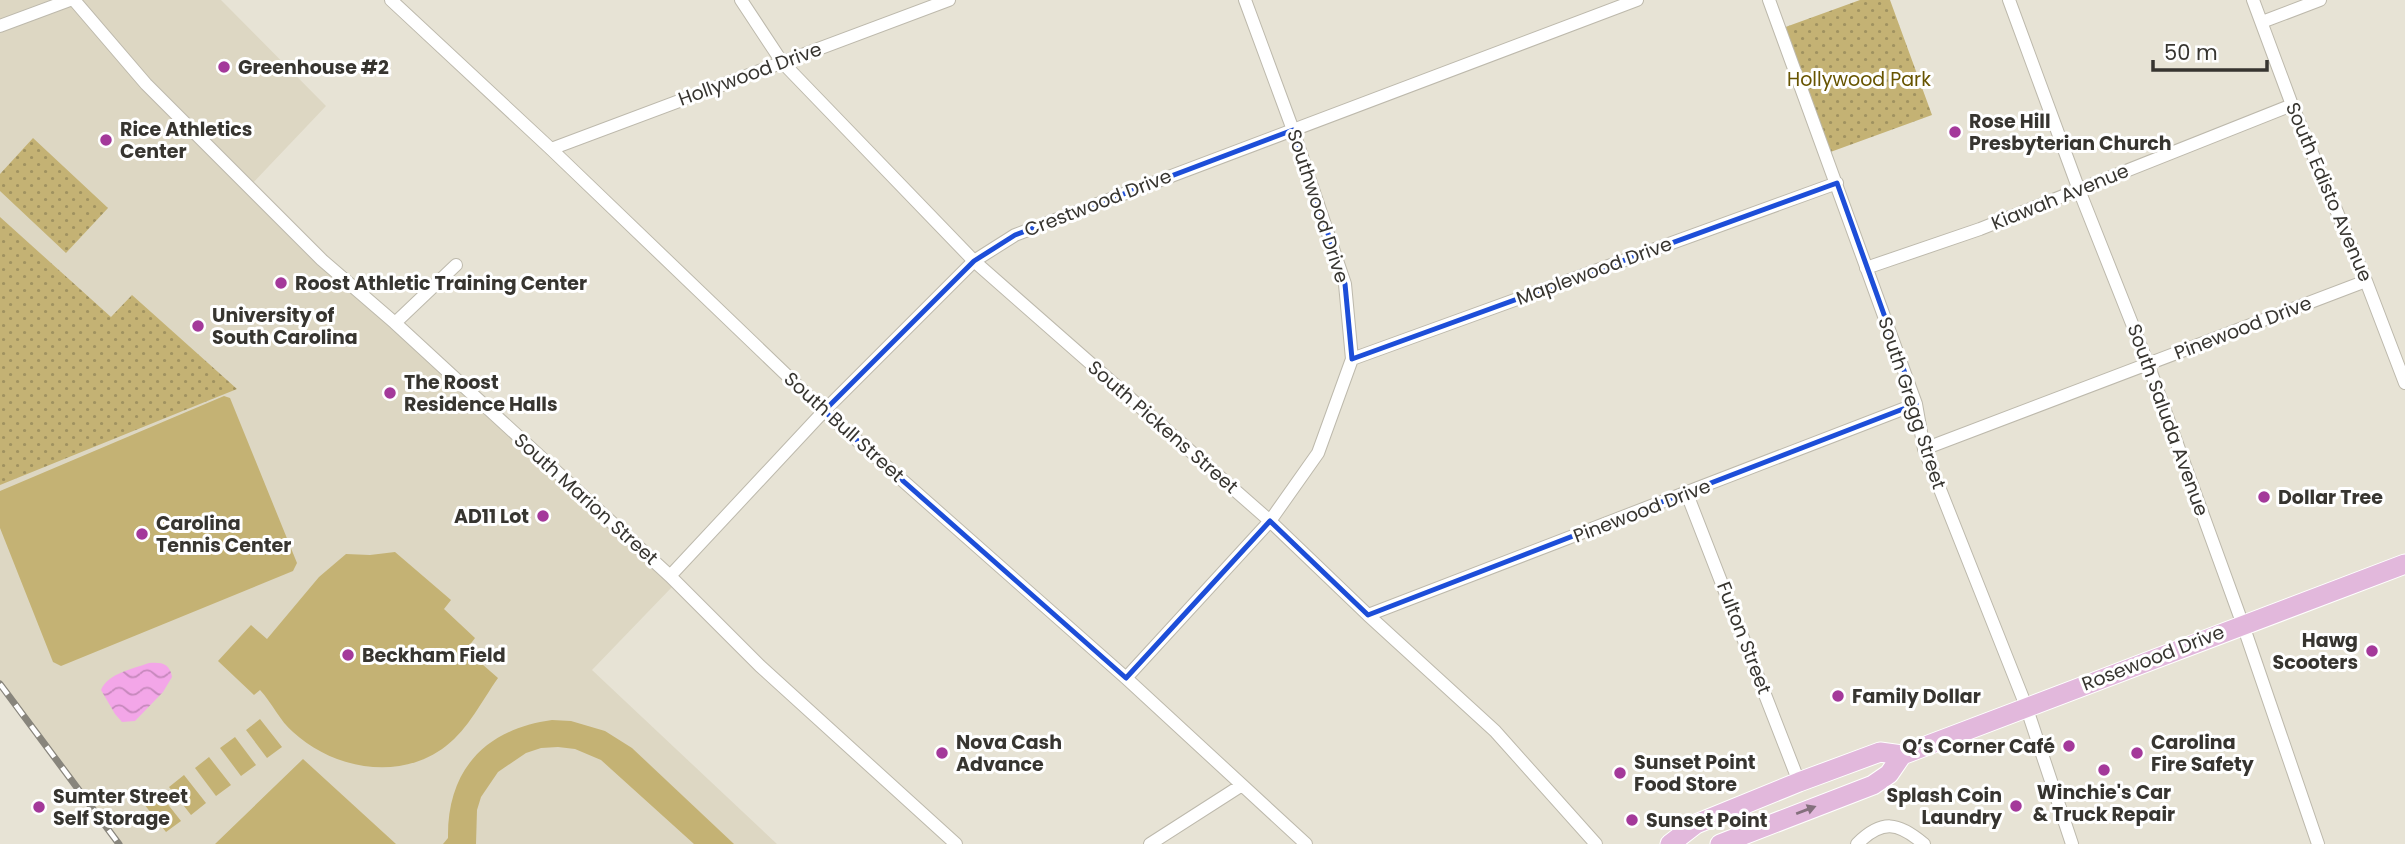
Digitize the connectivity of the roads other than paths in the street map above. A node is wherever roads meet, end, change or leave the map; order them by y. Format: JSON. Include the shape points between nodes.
{"nodes":[{"id":1,"x":72,"y":0,"type":"edge"},
{"id":2,"x":391,"y":0,"type":"edge"},
{"id":3,"x":740,"y":0,"type":"edge"},
{"id":4,"x":949,"y":0,"type":"edge"},
{"id":5,"x":1245,"y":0,"type":"edge"},
{"id":6,"x":1637,"y":0,"type":"edge"},
{"id":7,"x":1769,"y":0,"type":"edge"},
{"id":8,"x":2009,"y":0,"type":"edge"},
{"id":9,"x":2253,"y":0,"type":"edge"},
{"id":10,"x":2320,"y":0,"type":"edge"},
{"id":11,"x":2262,"y":22,"type":"junction"},
{"id":12,"x":0,"y":26,"type":"edge"},
{"id":13,"x":782,"y":62,"type":"junction"},
{"id":14,"x":2292,"y":106,"type":"junction"},
{"id":15,"x":1293,"y":130,"type":"junction"},
{"id":16,"x":551,"y":149,"type":"junction"},
{"id":17,"x":1837,"y":183,"type":"junction"},
{"id":18,"x":2079,"y":190,"type":"junction"},
{"id":19,"x":974,"y":261,"type":"junction"},
{"id":20,"x":456,"y":265,"type":"dead end"},
{"id":21,"x":1866,"y":268,"type":"junction"},
{"id":22,"x":2366,"y":281,"type":"junction"},
{"id":23,"x":395,"y":323,"type":"junction"},
{"id":24,"x":1352,"y":359,"type":"junction"},
{"id":25,"x":2148,"y":363,"type":"junction"},
{"id":26,"x":2405,"y":383,"type":"edge"},
{"id":27,"x":1916,"y":404,"type":"junction"},
{"id":28,"x":824,"y":411,"type":"junction"},
{"id":29,"x":1924,"y":449,"type":"junction"},
{"id":30,"x":1688,"y":494,"type":"junction"},
{"id":31,"x":1270,"y":521,"type":"junction"},
{"id":32,"x":2405,"y":564,"type":"edge"},
{"id":33,"x":670,"y":576,"type":"junction"},
{"id":34,"x":1368,"y":615,"type":"junction"},
{"id":35,"x":2243,"y":625,"type":"junction"},
{"id":36,"x":1126,"y":678,"type":"junction"},
{"id":37,"x":2026,"y":706,"type":"junction"},
{"id":38,"x":1902,"y":755,"type":"junction"},
{"id":39,"x":1799,"y":782,"type":"junction"},
{"id":40,"x":1242,"y":785,"type":"junction"},
{"id":41,"x":956,"y":844,"type":"edge"},
{"id":42,"x":1150,"y":844,"type":"edge"},
{"id":43,"x":1306,"y":844,"type":"edge"},
{"id":44,"x":1596,"y":844,"type":"edge"},
{"id":45,"x":1670,"y":844,"type":"edge"},
{"id":46,"x":1720,"y":844,"type":"edge"},
{"id":47,"x":1857,"y":844,"type":"edge"},
{"id":48,"x":1924,"y":844,"type":"edge"},
{"id":49,"x":2072,"y":844,"type":"edge"},
{"id":50,"x":2318,"y":844,"type":"edge"}],
"edges":[{"from":1,"to":12,"type":"street"},
{"from":1,"to":23,"type":"street","name":"South Marion Street","via":[[146,84],[322,260]]},
{"from":2,"to":16,"type":"street","name":"South Bull Street"},
{"from":3,"to":13,"type":"street","name":"South Pickens Street"},
{"from":4,"to":13,"type":"street","name":"Hollywood Drive"},
{"from":5,"to":15,"type":"street","name":"Southwood Drive"},
{"from":6,"to":15,"type":"street","name":"Crestwood Drive"},
{"from":7,"to":17,"type":"street","name":"South Gregg Street"},
{"from":8,"to":18,"type":"street","name":"South Saluda Avenue"},
{"from":9,"to":11,"type":"street","name":"South Edisto Avenue"},
{"from":10,"to":11,"type":"street"},
{"from":11,"to":14,"type":"street","name":"South Edisto Avenue"},
{"from":13,"to":16,"type":"street","name":"Hollywood Drive"},
{"from":13,"to":19,"type":"street","name":"South Pickens Street"},
{"from":14,"to":18,"type":"street","name":"Kiawah Avenue"},
{"from":14,"to":22,"type":"street","name":"South Edisto Avenue"},
{"from":15,"to":19,"type":"street","name":"Crestwood Drive","via":[[1014,235]]},
{"from":15,"to":24,"type":"street","name":"Southwood Drive","via":[[1345,284]]},
{"from":16,"to":28,"type":"street","name":"South Bull Street"},
{"from":17,"to":21,"type":"street","name":"South Gregg Street"},
{"from":17,"to":24,"type":"street","name":"Maplewood Drive"},
{"from":18,"to":21,"type":"street","name":"Kiawah Avenue"},
{"from":18,"to":25,"type":"street","name":"South Saluda Avenue"},
{"from":19,"to":28,"type":"street","name":"Crestwood Drive"},
{"from":19,"to":31,"type":"street","name":"South Pickens Street"},
{"from":20,"to":23,"type":"street"},
{"from":21,"to":27,"type":"street","name":"South Gregg Street"},
{"from":22,"to":25,"type":"street","name":"Pinewood Drive"},
{"from":22,"to":26,"type":"street","name":"South Edisto Avenue"},
{"from":23,"to":33,"type":"street","name":"South Marion Street"},
{"from":24,"to":31,"type":"street","name":"Southwood Drive","via":[[1318,453]]},
{"from":25,"to":29,"type":"street","name":"Pinewood Drive"},
{"from":25,"to":35,"type":"street","name":"South Saluda Avenue"},
{"from":27,"to":29,"type":"street","name":"South Gregg Street"},
{"from":27,"to":30,"type":"street","name":"Pinewood Drive"},
{"from":28,"to":33,"type":"street","name":"Crestwood Drive"},
{"from":28,"to":36,"type":"street","name":"South Bull Street"},
{"from":29,"to":37,"type":"street","name":"South Gregg Street"},
{"from":30,"to":34,"type":"street","name":"Pinewood Drive"},
{"from":30,"to":39,"type":"street","name":"Fulton Street"},
{"from":31,"to":34,"type":"street","name":"South Pickens Street"},
{"from":31,"to":36,"type":"street","name":"Southwood Drive"},
{"from":32,"to":35,"type":"main road","name":"Rosewood Drive"},
{"from":33,"to":41,"type":"street","name":"South Marion Street","via":[[760,666]]},
{"from":34,"to":44,"type":"street","name":"South Pickens Street","via":[[1495,731]]},
{"from":35,"to":37,"type":"main road","name":"Rosewood Drive"},
{"from":35,"to":50,"type":"street","name":"South Saluda Avenue"},
{"from":36,"to":40,"type":"street","name":"South Bull Street"},
{"from":37,"to":38,"type":"main road","name":"Rosewood Drive"},
{"from":37,"to":49,"type":"street","name":"South Gregg Street"},
{"from":38,"to":39,"type":"main road","name":"Rosewood Drive","via":[[1880,752]]},
{"from":46,"to":38,"type":"main road","name":"Rosewood Drive","one_way":true,"via":[[1873,785],[1889,774]]},
{"from":39,"to":45,"type":"main road","name":"Rosewood Drive","via":[[1696,824]]},
{"from":40,"to":42,"type":"street"},
{"from":40,"to":43,"type":"street","name":"South Bull Street"},
{"from":47,"to":48,"type":"street","via":[[1875,828],[1889,826],[1902,828]]}]}
